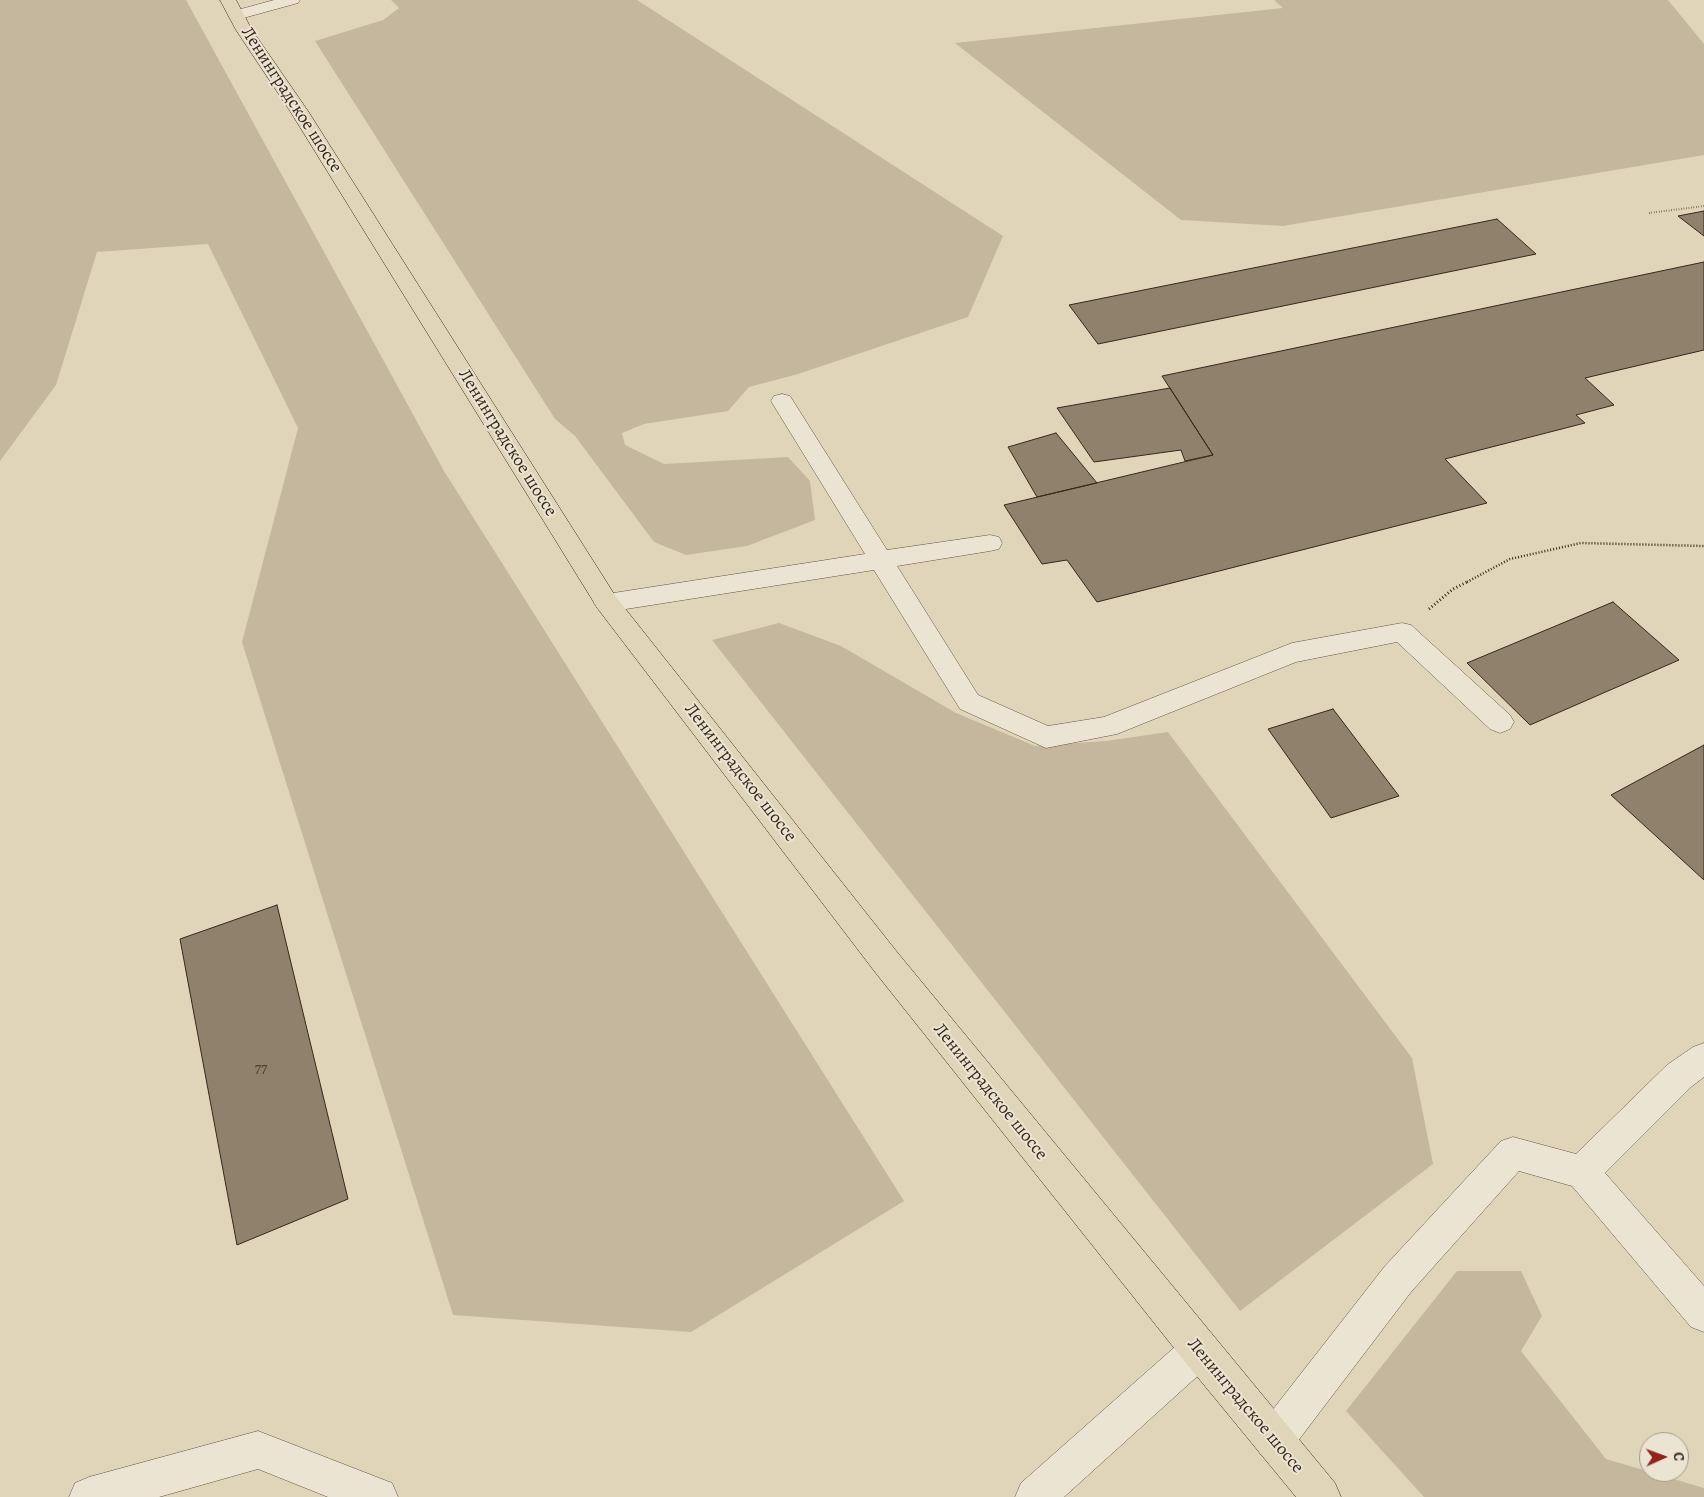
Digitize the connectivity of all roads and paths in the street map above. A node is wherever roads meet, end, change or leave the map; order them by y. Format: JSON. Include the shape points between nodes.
{"nodes":[{"id":1,"x":292,"y":0,"type":"edge"},
{"id":2,"x":232,"y":8,"type":"edge"},
{"id":3,"x":1704,"y":206,"type":"edge"},
{"id":4,"x":1649,"y":213,"type":"dead end"},
{"id":5,"x":782,"y":401,"type":"dead end"},
{"id":6,"x":990,"y":543,"type":"dead end"},
{"id":7,"x":1704,"y":546,"type":"edge"},
{"id":8,"x":881,"y":560,"type":"junction"},
{"id":9,"x":607,"y":603,"type":"junction"},
{"id":10,"x":1402,"y":632,"type":"junction"},
{"id":11,"x":1500,"y":722,"type":"dead end"},
{"id":12,"x":1704,"y":1058,"type":"edge"},
{"id":13,"x":1582,"y":1172,"type":"junction"},
{"id":14,"x":1704,"y":1314,"type":"edge"},
{"id":15,"x":1199,"y":1350,"type":"junction"},
{"id":16,"x":1274,"y":1440,"type":"junction"},
{"id":17,"x":89,"y":1497,"type":"edge"},
{"id":18,"x":378,"y":1497,"type":"edge"},
{"id":19,"x":1035,"y":1497,"type":"edge"},
{"id":20,"x":1321,"y":1497,"type":"edge"}],
"edges":[{"from":1,"to":2,"type":"street"},
{"from":2,"to":9,"type":"main road","name":"Ленинградское шоссе"},
{"from":3,"to":4,"type":"path"},
{"from":5,"to":8,"type":"street"},
{"from":6,"to":8,"type":"street"},
{"from":7,"to":10,"type":"path","via":[[1581,543],[1510,559],[1453,588]]},
{"from":8,"to":9,"type":"street"},
{"from":8,"to":10,"type":"street","via":[[969,702],[1046,738],[1108,727],[1292,653]]},
{"from":9,"to":15,"type":"main road","name":"Ленинградское шоссе","via":[[886,962]]},
{"from":10,"to":11,"type":"street"},
{"from":12,"to":13,"type":"street","via":[[1679,1076]]},
{"from":13,"to":14,"type":"street"},
{"from":13,"to":16,"type":"street","via":[[1512,1153],[1398,1279]]},
{"from":15,"to":16,"type":"main road","name":"Ленинградское шоссе"},
{"from":15,"to":19,"type":"street"},
{"from":16,"to":20,"type":"main road","name":"Ленинградское шоссе"},
{"from":17,"to":18,"type":"street","via":[[258,1450]]}]}
